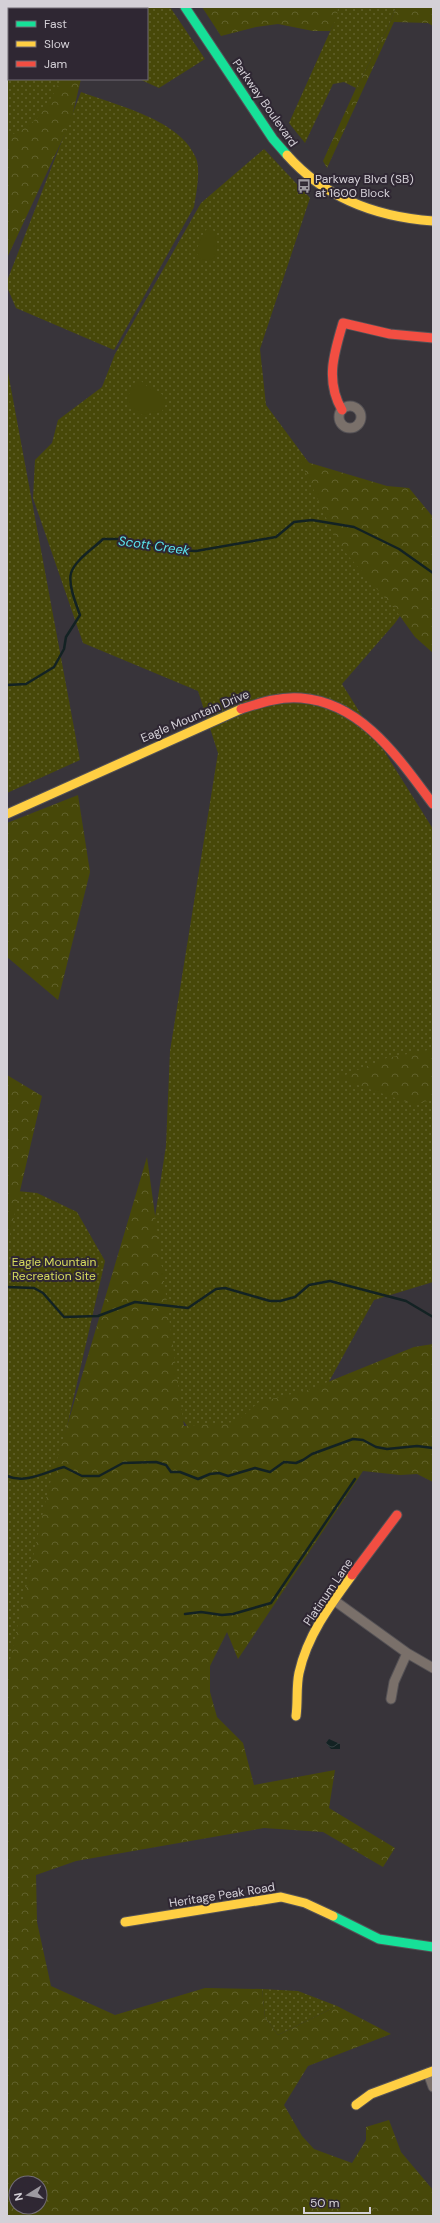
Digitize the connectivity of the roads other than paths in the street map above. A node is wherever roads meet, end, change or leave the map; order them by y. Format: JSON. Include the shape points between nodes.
{"nodes":[{"id":1,"x":186,"y":7,"type":"edge"},
{"id":2,"x":433,"y":221,"type":"edge"},
{"id":3,"x":433,"y":338,"type":"edge"},
{"id":4,"x":342,"y":410,"type":"dead end"},
{"id":5,"x":433,"y":804,"type":"edge"},
{"id":6,"x":7,"y":814,"type":"edge"},
{"id":7,"x":397,"y":1515,"type":"dead end"},
{"id":8,"x":335,"y":1601,"type":"junction"},
{"id":9,"x":407,"y":1653,"type":"junction"},
{"id":10,"x":433,"y":1668,"type":"edge"},
{"id":11,"x":391,"y":1699,"type":"dead end"},
{"id":12,"x":296,"y":1716,"type":"dead end"},
{"id":13,"x":125,"y":1922,"type":"dead end"},
{"id":14,"x":433,"y":1947,"type":"edge"},
{"id":15,"x":431,"y":2072,"type":"edge"},
{"id":16,"x":433,"y":2087,"type":"edge"},
{"id":17,"x":356,"y":2105,"type":"dead end"}],
"edges":[{"from":1,"to":2,"type":"street","name":"Parkway Boulevard","via":[[273,139],[309,177],[336,195],[372,211],[397,218]]},
{"from":3,"to":4,"type":"street","via":[[390,334],[342,323],[331,379],[334,399]]},
{"from":5,"to":6,"type":"street","name":"Eagle Mountain Drive","via":[[392,750],[362,719],[329,703],[286,697],[240,708]]},
{"from":7,"to":8,"type":"street","name":"Platinum Lane"},
{"from":8,"to":9,"type":"street"},
{"from":8,"to":12,"type":"street","name":"Platinum Lane","via":[[310,1643],[299,1672]]},
{"from":9,"to":10,"type":"street"},
{"from":9,"to":11,"type":"street","via":[[394,1682]]},
{"from":13,"to":14,"type":"street","name":"Heritage Peak Road","via":[[281,1898],[313,1906],[383,1940]]},
{"from":15,"to":16,"type":"street"},
{"from":15,"to":17,"type":"street","via":[[371,2094]]}]}
